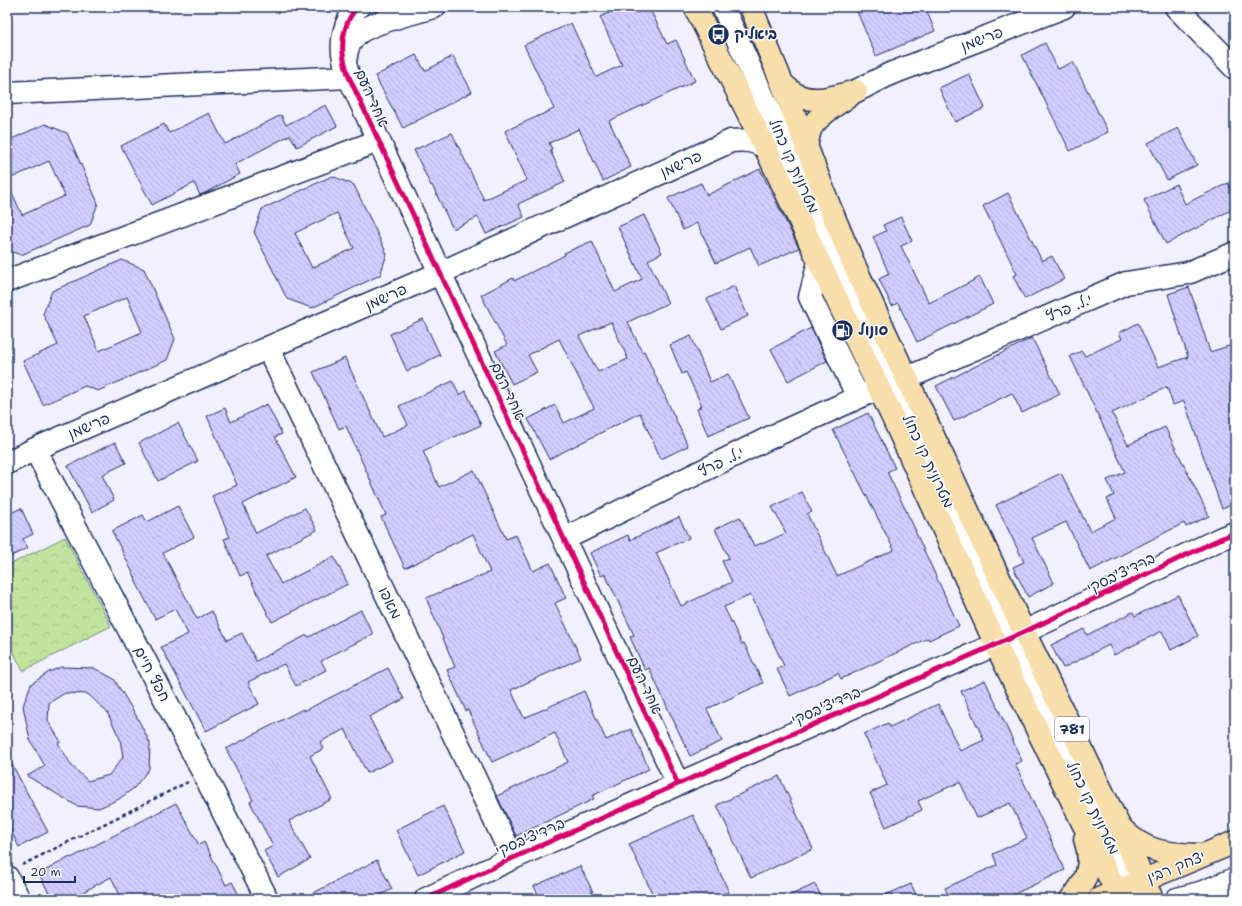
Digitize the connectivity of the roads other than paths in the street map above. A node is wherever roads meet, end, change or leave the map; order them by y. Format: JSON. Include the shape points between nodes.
{"nodes":[{"id":1,"x":358,"y":7,"type":"edge"},
{"id":2,"x":434,"y":7,"type":"edge"},
{"id":3,"x":695,"y":7,"type":"edge"},
{"id":4,"x":723,"y":7,"type":"edge"},
{"id":5,"x":751,"y":7,"type":"edge"},
{"id":6,"x":1064,"y":7,"type":"edge"},
{"id":7,"x":1176,"y":7,"type":"edge"},
{"id":8,"x":1235,"y":68,"type":"edge"},
{"id":9,"x":349,"y":77,"type":"junction"},
{"id":10,"x":782,"y":83,"type":"junction"},
{"id":11,"x":856,"y":91,"type":"junction"},
{"id":12,"x":7,"y":93,"type":"edge"},
{"id":13,"x":378,"y":141,"type":"junction"},
{"id":14,"x":765,"y":147,"type":"junction"},
{"id":15,"x":806,"y":149,"type":"junction"},
{"id":16,"x":1235,"y":253,"type":"edge"},
{"id":17,"x":819,"y":262,"type":"junction"},
{"id":18,"x":440,"y":273,"type":"junction"},
{"id":19,"x":7,"y":281,"type":"edge"},
{"id":20,"x":268,"y":348,"type":"junction"},
{"id":21,"x":907,"y":378,"type":"junction"},
{"id":22,"x":879,"y":388,"type":"junction"},
{"id":23,"x":858,"y":397,"type":"junction"},
{"id":24,"x":35,"y":449,"type":"junction"},
{"id":25,"x":7,"y":463,"type":"edge"},
{"id":26,"x":1235,"y":533,"type":"edge"},
{"id":27,"x":564,"y":539,"type":"junction"},
{"id":28,"x":1010,"y":639,"type":"junction"},
{"id":29,"x":678,"y":784,"type":"junction"},
{"id":30,"x":1075,"y":806,"type":"junction"},
{"id":31,"x":1119,"y":826,"type":"junction"},
{"id":32,"x":1235,"y":842,"type":"edge"},
{"id":33,"x":1204,"y":855,"type":"junction"},
{"id":34,"x":513,"y":858,"type":"junction"},
{"id":35,"x":14,"y":872,"type":"edge"},
{"id":36,"x":1235,"y":879,"type":"edge"},
{"id":37,"x":1134,"y":894,"type":"edge"},
{"id":38,"x":19,"y":899,"type":"edge"},
{"id":39,"x":268,"y":899,"type":"edge"},
{"id":40,"x":426,"y":899,"type":"edge"},
{"id":41,"x":1071,"y":899,"type":"edge"},
{"id":42,"x":1177,"y":899,"type":"edge"}],
"edges":[{"from":1,"to":9,"type":"street","name":"אחד העם","via":[[349,19],[342,44]]},
{"from":2,"to":9,"type":"street","name":"אחד העם","via":[[379,23],[356,35],[346,52]]},
{"from":3,"to":14,"type":"main road","number":"781"},
{"from":4,"to":28,"type":"street","name":"מטרונית קו כחול","via":[[889,378]]},
{"from":5,"to":10,"type":"main road","number":"781"},
{"from":6,"to":11,"type":"street","name":"פרישמן","via":[[890,74]]},
{"from":7,"to":8,"type":"street"},
{"from":9,"to":12,"type":"street"},
{"from":9,"to":13,"type":"street","name":"אחד העם"},
{"from":10,"to":11,"type":"main road","via":[[796,95],[807,98],[822,99]]},
{"from":10,"to":15,"type":"main road","number":"781"},
{"from":11,"to":15,"type":"main road","via":[[818,119],[811,128]]},
{"from":13,"to":18,"type":"street","name":"אחד העם"},
{"from":13,"to":19,"type":"street"},
{"from":14,"to":17,"type":"main road","number":"781"},
{"from":14,"to":18,"type":"street","name":"פרישמן","via":[[744,140],[731,141]]},
{"from":15,"to":21,"type":"main road","number":"781","via":[[855,267]]},
{"from":16,"to":21,"type":"street","name":"י.ל. פרץ","via":[[1188,273],[1126,283]]},
{"from":17,"to":22,"type":"main road","number":"781"},
{"from":17,"to":23,"type":"street","via":[[810,297]]},
{"from":18,"to":20,"type":"street","name":"פרישמן"},
{"from":18,"to":27,"type":"street","name":"אחד העם"},
{"from":20,"to":24,"type":"street","name":"פרישמן"},
{"from":20,"to":34,"type":"street","name":"מאפו"},
{"from":21,"to":28,"type":"main road","number":"781"},
{"from":22,"to":23,"type":"street","name":"י.ל. פרץ"},
{"from":22,"to":28,"type":"main road","number":"781"},
{"from":23,"to":27,"type":"street","name":"י.ל. פרץ"},
{"from":24,"to":25,"type":"street","name":"פרישמן"},
{"from":24,"to":39,"type":"street","name":"חפץ חיים"},
{"from":26,"to":28,"type":"street","name":"ברדיצ'בסקי"},
{"from":27,"to":29,"type":"street","name":"אחד העם"},
{"from":28,"to":29,"type":"street","name":"ברדיצ'בסקי"},
{"from":28,"to":30,"type":"main road","number":"781"},
{"from":28,"to":31,"type":"main road","number":"781"},
{"from":28,"to":37,"type":"street","name":"מטרונית קו כחול"},
{"from":29,"to":34,"type":"street","name":"ברדיצ'בסקי"},
{"from":30,"to":37,"type":"main road","number":"781"},
{"from":30,"to":41,"type":"main road","via":[[1088,846],[1089,860],[1084,883]]},
{"from":31,"to":33,"type":"main road","via":[[1147,848],[1175,854]]},
{"from":31,"to":37,"type":"main road","number":"781"},
{"from":32,"to":33,"type":"main road","name":"יצחק רבין"},
{"from":33,"to":37,"type":"main road","name":"יצחק רבין"},
{"from":34,"to":40,"type":"street","name":"ברדיצ'בסקי"},
{"from":35,"to":38,"type":"street"},
{"from":36,"to":42,"type":"street"}]}
